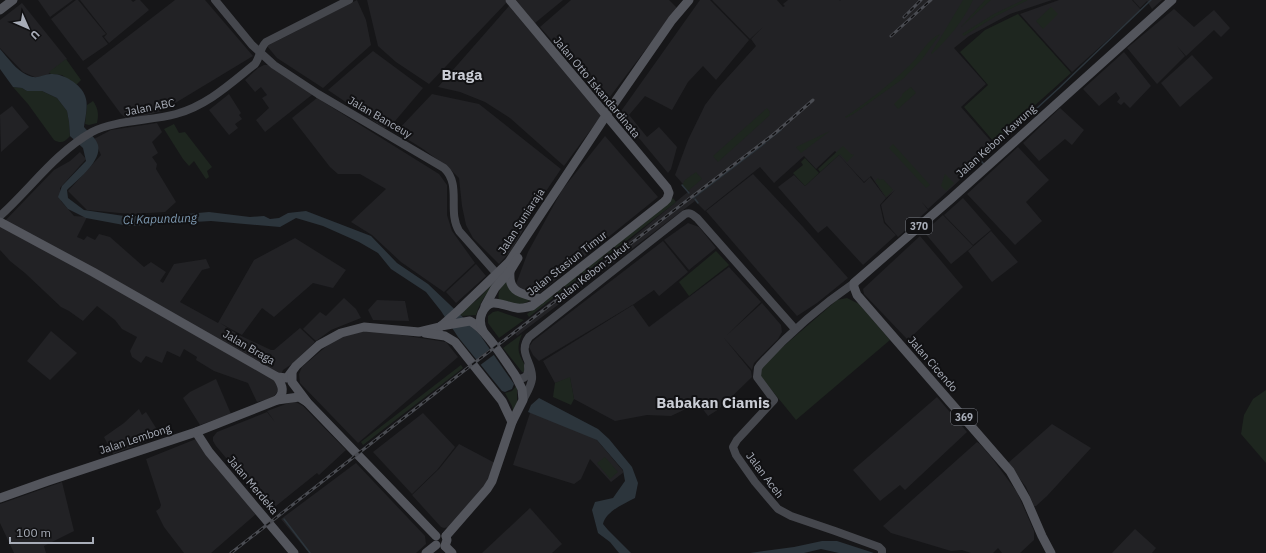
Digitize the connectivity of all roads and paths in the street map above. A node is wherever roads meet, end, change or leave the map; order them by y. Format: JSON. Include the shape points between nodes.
{"nodes":[{"id":1,"x":13,"y":0,"type":"edge"},
{"id":2,"x":215,"y":0,"type":"edge"},
{"id":3,"x":349,"y":0,"type":"edge"},
{"id":4,"x":510,"y":0,"type":"edge"},
{"id":5,"x":689,"y":0,"type":"edge"},
{"id":6,"x":1172,"y":0,"type":"edge"},
{"id":7,"x":0,"y":10,"type":"edge"},
{"id":8,"x":260,"y":53,"type":"junction"},
{"id":9,"x":606,"y":116,"type":"junction"},
{"id":10,"x":667,"y":188,"type":"joint"},
{"id":11,"x":0,"y":216,"type":"edge"},
{"id":12,"x":0,"y":222,"type":"edge"},
{"id":13,"x":529,"y":232,"type":"junction"},
{"id":14,"x":510,"y":271,"type":"junction"},
{"id":15,"x":497,"y":274,"type":"junction"},
{"id":16,"x":854,"y":283,"type":"junction"},
{"id":17,"x":857,"y":295,"type":"junction"},
{"id":18,"x":834,"y":297,"type":"junction"},
{"id":19,"x":541,"y":299,"type":"junction"},
{"id":20,"x":484,"y":308,"type":"junction"},
{"id":21,"x":445,"y":324,"type":"junction"},
{"id":22,"x":795,"y":329,"type":"junction"},
{"id":23,"x":483,"y":331,"type":"junction"},
{"id":24,"x":419,"y":332,"type":"junction"},
{"id":25,"x":527,"y":359,"type":"junction"},
{"id":26,"x":292,"y":373,"type":"junction"},
{"id":27,"x":277,"y":377,"type":"junction"},
{"id":28,"x":517,"y":378,"type":"junction"},
{"id":29,"x":277,"y":400,"type":"junction"},
{"id":30,"x":523,"y":400,"type":"junction"},
{"id":31,"x":307,"y":402,"type":"junction"},
{"id":32,"x":512,"y":422,"type":"junction"},
{"id":33,"x":196,"y":432,"type":"junction"},
{"id":34,"x":16,"y":491,"type":"junction"},
{"id":35,"x":0,"y":493,"type":"edge"},
{"id":36,"x":0,"y":498,"type":"edge"},
{"id":37,"x":441,"y":541,"type":"junction"},
{"id":38,"x":294,"y":553,"type":"edge"},
{"id":39,"x":426,"y":553,"type":"edge"},
{"id":40,"x":452,"y":553,"type":"edge"},
{"id":41,"x":882,"y":553,"type":"edge"},
{"id":42,"x":1051,"y":553,"type":"edge"}],
"edges":[{"from":1,"to":7,"type":"main road"},
{"from":2,"to":8,"type":"street","name":"Jalan Banceuy"},
{"from":3,"to":8,"type":"street","name":"Jalan ABC","via":[[268,41],[262,46]]},
{"from":4,"to":9,"type":"main road","name":"Jalan Otto Iskandardinata"},
{"from":5,"to":9,"type":"main road","name":"Jalan Suniaraja","via":[[672,20]]},
{"from":6,"to":16,"type":"main road","name":"Jalan Kebon Kawung","number":"370"},
{"from":8,"to":11,"type":"street","name":"Jalan ABC","via":[[255,64],[217,94],[192,108],[163,118],[111,125],[92,132],[60,155]]},
{"from":8,"to":15,"type":"street","name":"Jalan Banceuy","via":[[318,94],[450,173],[454,182],[455,225]]},
{"from":9,"to":10,"type":"main road","name":"Jalan Otto Iskandardinata"},
{"from":9,"to":13,"type":"main road","name":"Jalan Suniaraja"},
{"from":10,"to":19,"type":"main road","name":"Jalan Stasiun Timur","via":[[669,194],[664,202]]},
{"from":12,"to":27,"type":"main road","name":"Jalan Braga"},
{"from":13,"to":14,"type":"main road"},
{"from":13,"to":15,"type":"main road","name":"Jalan Suniaraja","via":[[509,262]]},
{"from":14,"to":19,"type":"main road","via":[[509,280],[517,291]]},
{"from":14,"to":20,"type":"main road","via":[[495,288]]},
{"from":15,"to":21,"type":"main road","name":"Jalan Suniaraja"},
{"from":16,"to":17,"type":"main road","name":"Jalan Cicendo","number":"369"},
{"from":16,"to":18,"type":"street","name":"Jalan Kebon Kawung"},
{"from":17,"to":18,"type":"street","via":[[844,294]]},
{"from":17,"to":42,"type":"main road","name":"Jalan Cicendo","number":"369","via":[[1010,471]]},
{"from":18,"to":22,"type":"street","name":"Jalan Aceh"},
{"from":19,"to":20,"type":"main road","name":"Jalan Stasiun Timur","via":[[525,308],[495,302]]},
{"from":20,"to":23,"type":"main road","via":[[480,317]]},
{"from":21,"to":23,"type":"main road","via":[[470,321]]},
{"from":21,"to":24,"type":"main road","name":"Jalan Suniaraja"},
{"from":22,"to":25,"type":"street","name":"Jalan Kebon Jukut","via":[[690,213],[685,214],[529,337],[524,347]]},
{"from":22,"to":41,"type":"street","name":"Jalan Aceh","via":[[758,368],[758,377],[774,400],[737,440],[734,451],[778,510],[879,548]]},
{"from":23,"to":28,"type":"main road"},
{"from":24,"to":26,"type":"main road","name":"Jalan Suniaraja","via":[[364,327],[351,329],[319,345]]},
{"from":24,"to":32,"type":"main road","via":[[445,336],[455,342],[502,401]]},
{"from":25,"to":28,"type":"street","name":"Jalan Kebon Jukut","via":[[527,376]]},
{"from":25,"to":30,"type":"street","name":"Jalan Kebon Jukut","via":[[532,370],[532,378]]},
{"from":26,"to":27,"type":"main road","name":"Jalan Braga","via":[[287,378]]},
{"from":26,"to":31,"type":"main road","via":[[292,382]]},
{"from":27,"to":29,"type":"main road","via":[[283,389],[281,397]]},
{"from":28,"to":30,"type":"main road","via":[[522,388]]},
{"from":29,"to":31,"type":"main road","name":"Jalan Lembong","via":[[299,397]]},
{"from":29,"to":33,"type":"main road","name":"Jalan Lembong"},
{"from":30,"to":32,"type":"main road"},
{"from":31,"to":37,"type":"main road"},
{"from":32,"to":37,"type":"main road","via":[[492,481]]},
{"from":33,"to":34,"type":"main road","name":"Jalan Lembong"},
{"from":33,"to":38,"type":"main road","name":"Jalan Merdeka","via":[[209,452]]},
{"from":34,"to":35,"type":"main road"},
{"from":34,"to":36,"type":"main road","name":"Jalan Lembong","via":[[10,496]]},
{"from":37,"to":39,"type":"main road"},
{"from":37,"to":40,"type":"main road"}]}
